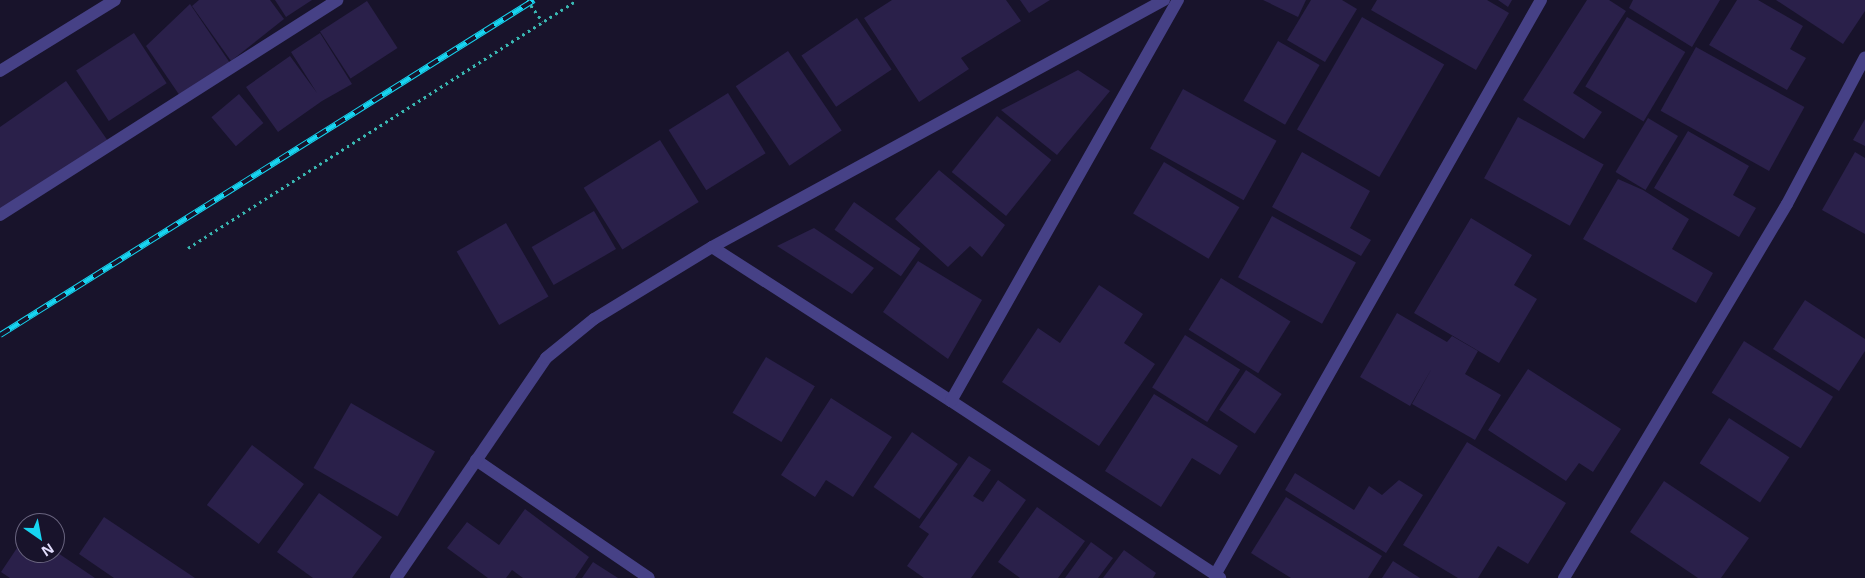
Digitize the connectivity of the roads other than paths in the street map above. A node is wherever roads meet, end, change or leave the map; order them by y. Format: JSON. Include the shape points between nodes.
{"nodes":[{"id":1,"x":115,"y":0,"type":"edge"},
{"id":2,"x":337,"y":0,"type":"edge"},
{"id":3,"x":1164,"y":0,"type":"edge"},
{"id":4,"x":1178,"y":0,"type":"edge"},
{"id":5,"x":1541,"y":0,"type":"edge"},
{"id":6,"x":1865,"y":57,"type":"edge"},
{"id":7,"x":0,"y":71,"type":"edge"},
{"id":8,"x":0,"y":215,"type":"edge"},
{"id":9,"x":712,"y":248,"type":"junction"},
{"id":10,"x":951,"y":401,"type":"junction"},
{"id":11,"x":476,"y":460,"type":"junction"},
{"id":12,"x":1217,"y":576,"type":"edge"},
{"id":13,"x":396,"y":578,"type":"edge"},
{"id":14,"x":649,"y":578,"type":"edge"},
{"id":15,"x":1564,"y":578,"type":"edge"}],
"edges":[{"from":1,"to":7,"type":"street"},
{"from":2,"to":8,"type":"street"},
{"from":3,"to":9,"type":"street"},
{"from":4,"to":10,"type":"street"},
{"from":5,"to":12,"type":"street"},
{"from":6,"to":15,"type":"street","via":[[1786,204]]},
{"from":9,"to":10,"type":"street"},
{"from":9,"to":11,"type":"street","via":[[594,319],[546,358]]},
{"from":10,"to":12,"type":"street"},
{"from":11,"to":13,"type":"street"},
{"from":11,"to":14,"type":"street"}]}
